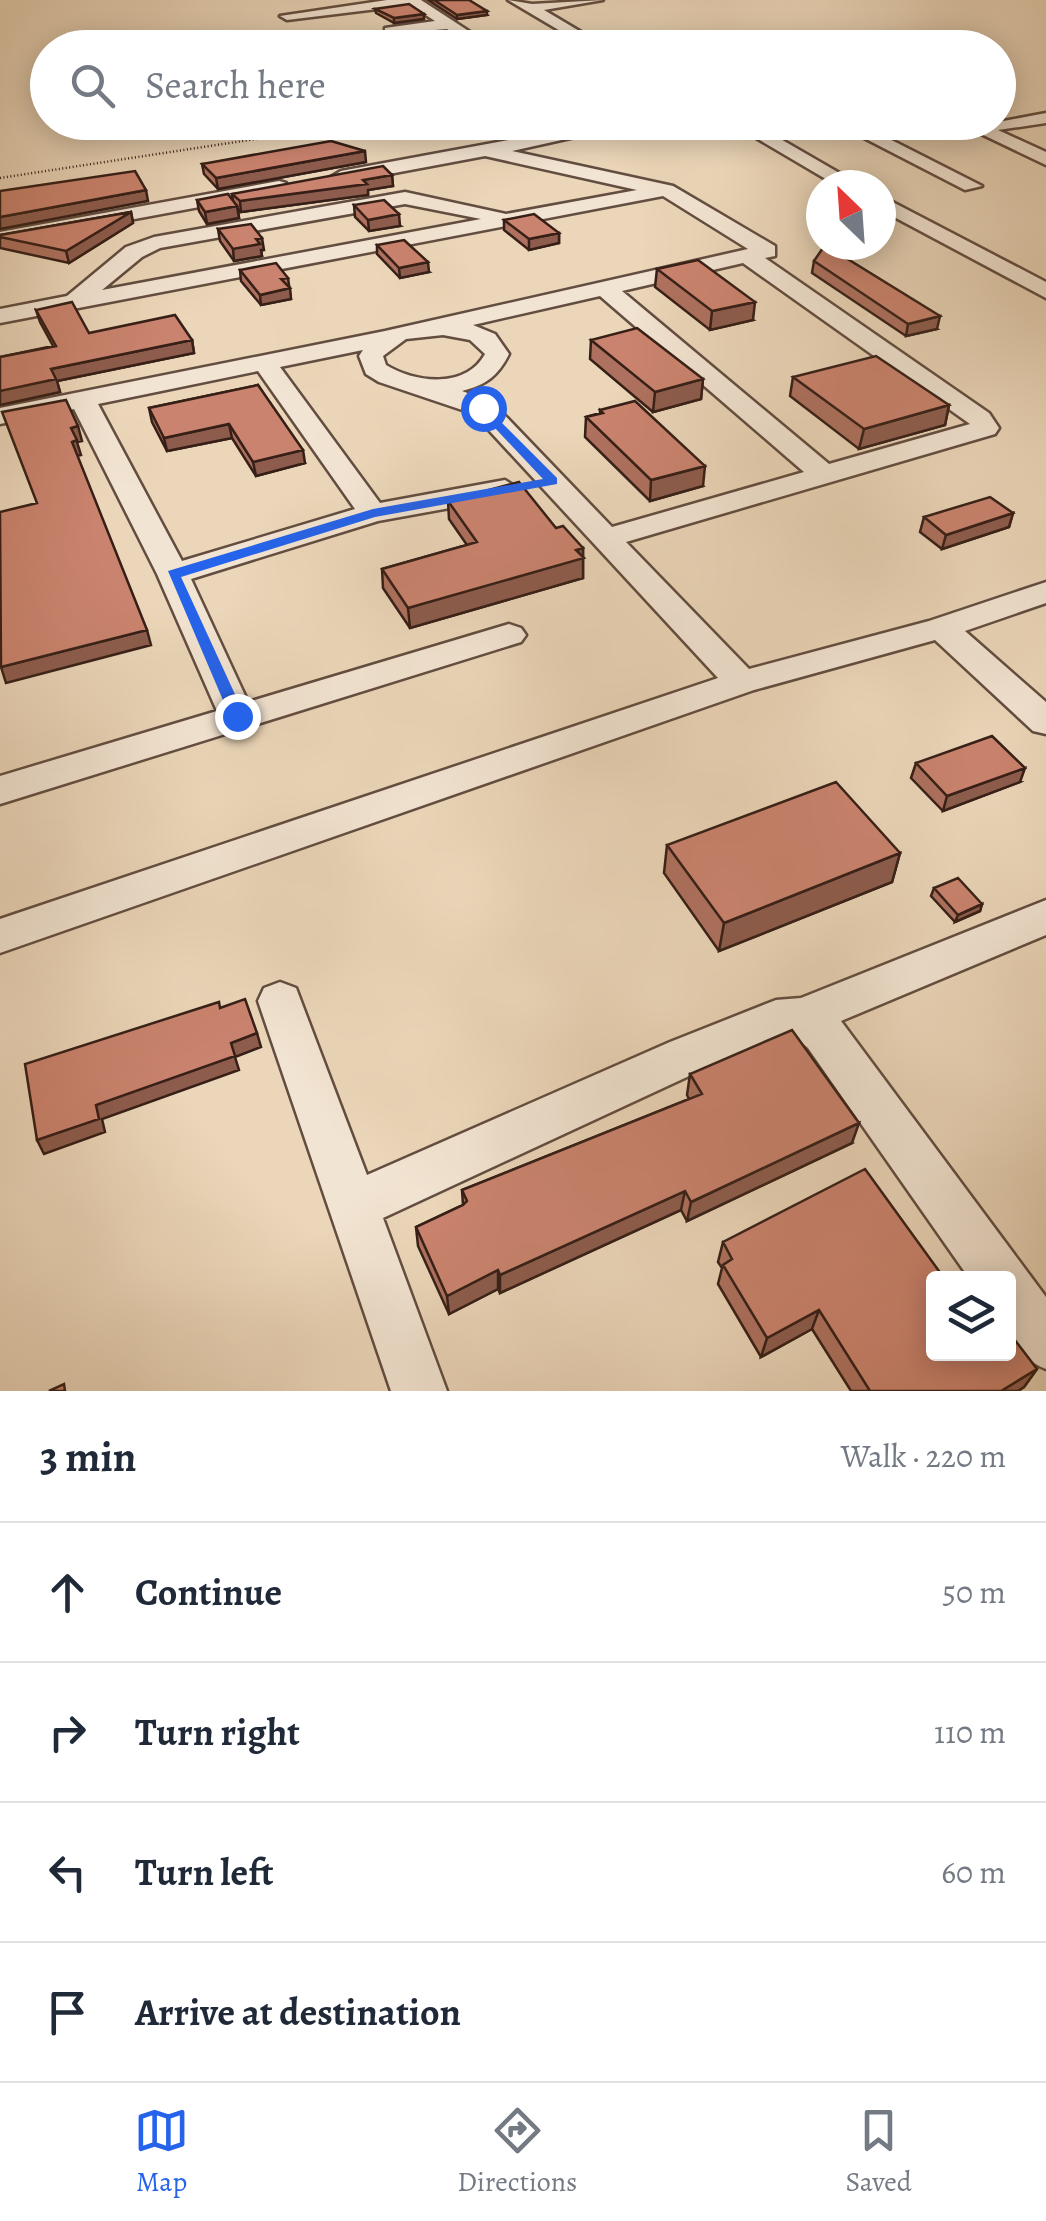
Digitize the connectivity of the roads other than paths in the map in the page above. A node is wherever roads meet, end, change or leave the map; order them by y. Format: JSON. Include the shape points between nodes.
{"nodes":[{"id":1,"x":412,"y":0,"type":"edge"},
{"id":2,"x":515,"y":0,"type":"edge"},
{"id":3,"x":596,"y":0,"type":"edge"},
{"id":4,"x":530,"y":8,"type":"junction"},
{"id":5,"x":287,"y":16,"type":"dead end"},
{"id":6,"x":449,"y":24,"type":"junction"},
{"id":7,"x":405,"y":30,"type":"edge"},
{"id":8,"x":459,"y":30,"type":"edge"},
{"id":9,"x":569,"y":30,"type":"edge"},
{"id":10,"x":1046,"y":118,"type":"edge"},
{"id":11,"x":1016,"y":121,"type":"edge"},
{"id":12,"x":544,"y":140,"type":"edge"},
{"id":13,"x":602,"y":140,"type":"edge"},
{"id":14,"x":775,"y":140,"type":"edge"},
{"id":15,"x":878,"y":140,"type":"edge"},
{"id":16,"x":1003,"y":140,"type":"edge"},
{"id":17,"x":492,"y":152,"type":"junction"},
{"id":18,"x":1046,"y":159,"type":"edge"},
{"id":19,"x":556,"y":165,"type":"junction"},
{"id":20,"x":825,"y":170,"type":"edge"},
{"id":21,"x":329,"y":178,"type":"edge"},
{"id":22,"x":291,"y":185,"type":"edge"},
{"id":23,"x":972,"y":186,"type":"dead end"},
{"id":24,"x":666,"y":190,"type":"junction"},
{"id":25,"x":896,"y":210,"type":"edge"},
{"id":26,"x":513,"y":219,"type":"junction"},
{"id":27,"x":0,"y":238,"type":"edge"},
{"id":28,"x":749,"y":257,"type":"junction"},
{"id":29,"x":605,"y":288,"type":"junction"},
{"id":30,"x":1046,"y":291,"type":"edge"},
{"id":31,"x":74,"y":302,"type":"junction"},
{"id":32,"x":525,"y":306,"type":"junction"},
{"id":33,"x":0,"y":316,"type":"edge"},
{"id":34,"x":434,"y":327,"type":"junction"},
{"id":35,"x":388,"y":337,"type":"junction"},
{"id":36,"x":277,"y":358,"type":"junction"},
{"id":37,"x":493,"y":362,"type":"junction"},
{"id":38,"x":382,"y":375,"type":"junction"},
{"id":39,"x":424,"y":386,"type":"junction"},
{"id":40,"x":82,"y":398,"type":"junction"},
{"id":41,"x":483,"y":408,"type":"junction"},
{"id":42,"x":0,"y":416,"type":"edge"},
{"id":43,"x":826,"y":476,"type":"junction"},
{"id":44,"x":552,"y":481,"type":"junction"},
{"id":45,"x":373,"y":513,"type":"junction"},
{"id":46,"x":606,"y":538,"type":"junction"},
{"id":47,"x":173,"y":574,"type":"junction"},
{"id":48,"x":1046,"y":592,"type":"edge"},
{"id":49,"x":941,"y":628,"type":"junction"},
{"id":50,"x":509,"y":636,"type":"dead end"},
{"id":51,"x":742,"y":682,"type":"junction"},
{"id":52,"x":237,"y":716,"type":"junction"},
{"id":53,"x":1046,"y":722,"type":"edge"},
{"id":54,"x":0,"y":790,"type":"edge"},
{"id":55,"x":1046,"y":917,"type":"edge"},
{"id":56,"x":0,"y":936,"type":"edge"},
{"id":57,"x":280,"y":1001,"type":"dead end"},
{"id":58,"x":803,"y":1017,"type":"junction"},
{"id":59,"x":353,"y":1206,"type":"junction"},
{"id":60,"x":995,"y":1271,"type":"edge"},
{"id":61,"x":1016,"y":1301,"type":"edge"},
{"id":62,"x":1046,"y":1342,"type":"edge"},
{"id":63,"x":419,"y":1391,"type":"edge"}],
"edges":[{"from":1,"to":5,"type":"street"},
{"from":1,"to":6,"type":"street"},
{"from":2,"to":4,"type":"street"},
{"from":3,"to":4,"type":"street"},
{"from":4,"to":9,"type":"street"},
{"from":6,"to":7,"type":"street"},
{"from":6,"to":8,"type":"street"},
{"from":10,"to":11,"type":"street"},
{"from":12,"to":17,"type":"street"},
{"from":13,"to":19,"type":"street"},
{"from":14,"to":20,"type":"street"},
{"from":15,"to":23,"type":"street"},
{"from":16,"to":18,"type":"street"},
{"from":17,"to":19,"type":"street"},
{"from":17,"to":21,"type":"street"},
{"from":19,"to":24,"type":"street"},
{"from":22,"to":27,"type":"street"},
{"from":24,"to":26,"type":"street"},
{"from":24,"to":28,"type":"street","via":[[767,251]]},
{"from":25,"to":30,"type":"street"},
{"from":26,"to":31,"type":"street"},
{"from":26,"to":31,"type":"street","via":[[405,198],[169,240],[134,252]]},
{"from":28,"to":29,"type":"street"},
{"from":28,"to":43,"type":"street","via":[[986,428]]},
{"from":29,"to":32,"type":"street"},
{"from":29,"to":43,"type":"street"},
{"from":31,"to":33,"type":"street"},
{"from":32,"to":34,"type":"street"},
{"from":32,"to":37,"type":"street"},
{"from":34,"to":35,"type":"street"},
{"from":34,"to":37,"type":"street","via":[[478,334],[494,347]]},
{"from":35,"to":36,"type":"street"},
{"from":35,"to":38,"type":"street","via":[[371,356]]},
{"from":36,"to":38,"type":"street"},
{"from":36,"to":40,"type":"street"},
{"from":36,"to":45,"type":"street"},
{"from":37,"to":39,"type":"street","via":[[461,382]]},
{"from":37,"to":41,"type":"street"},
{"from":38,"to":39,"type":"street"},
{"from":39,"to":41,"type":"street"},
{"from":40,"to":42,"type":"street"},
{"from":40,"to":47,"type":"street"},
{"from":41,"to":44,"type":"street"},
{"from":43,"to":46,"type":"street"},
{"from":44,"to":45,"type":"street"},
{"from":44,"to":46,"type":"street"},
{"from":45,"to":47,"type":"street"},
{"from":46,"to":51,"type":"street"},
{"from":47,"to":52,"type":"street"},
{"from":48,"to":49,"type":"street"},
{"from":49,"to":51,"type":"street"},
{"from":49,"to":53,"type":"street"},
{"from":50,"to":52,"type":"street"},
{"from":51,"to":56,"type":"street"},
{"from":52,"to":54,"type":"street"},
{"from":55,"to":58,"type":"street"},
{"from":57,"to":59,"type":"street"},
{"from":58,"to":59,"type":"street","via":[[776,1019],[686,1056]]},
{"from":58,"to":60,"type":"street","via":[[824,1034]]},
{"from":59,"to":63,"type":"street"},
{"from":61,"to":62,"type":"street"}]}
